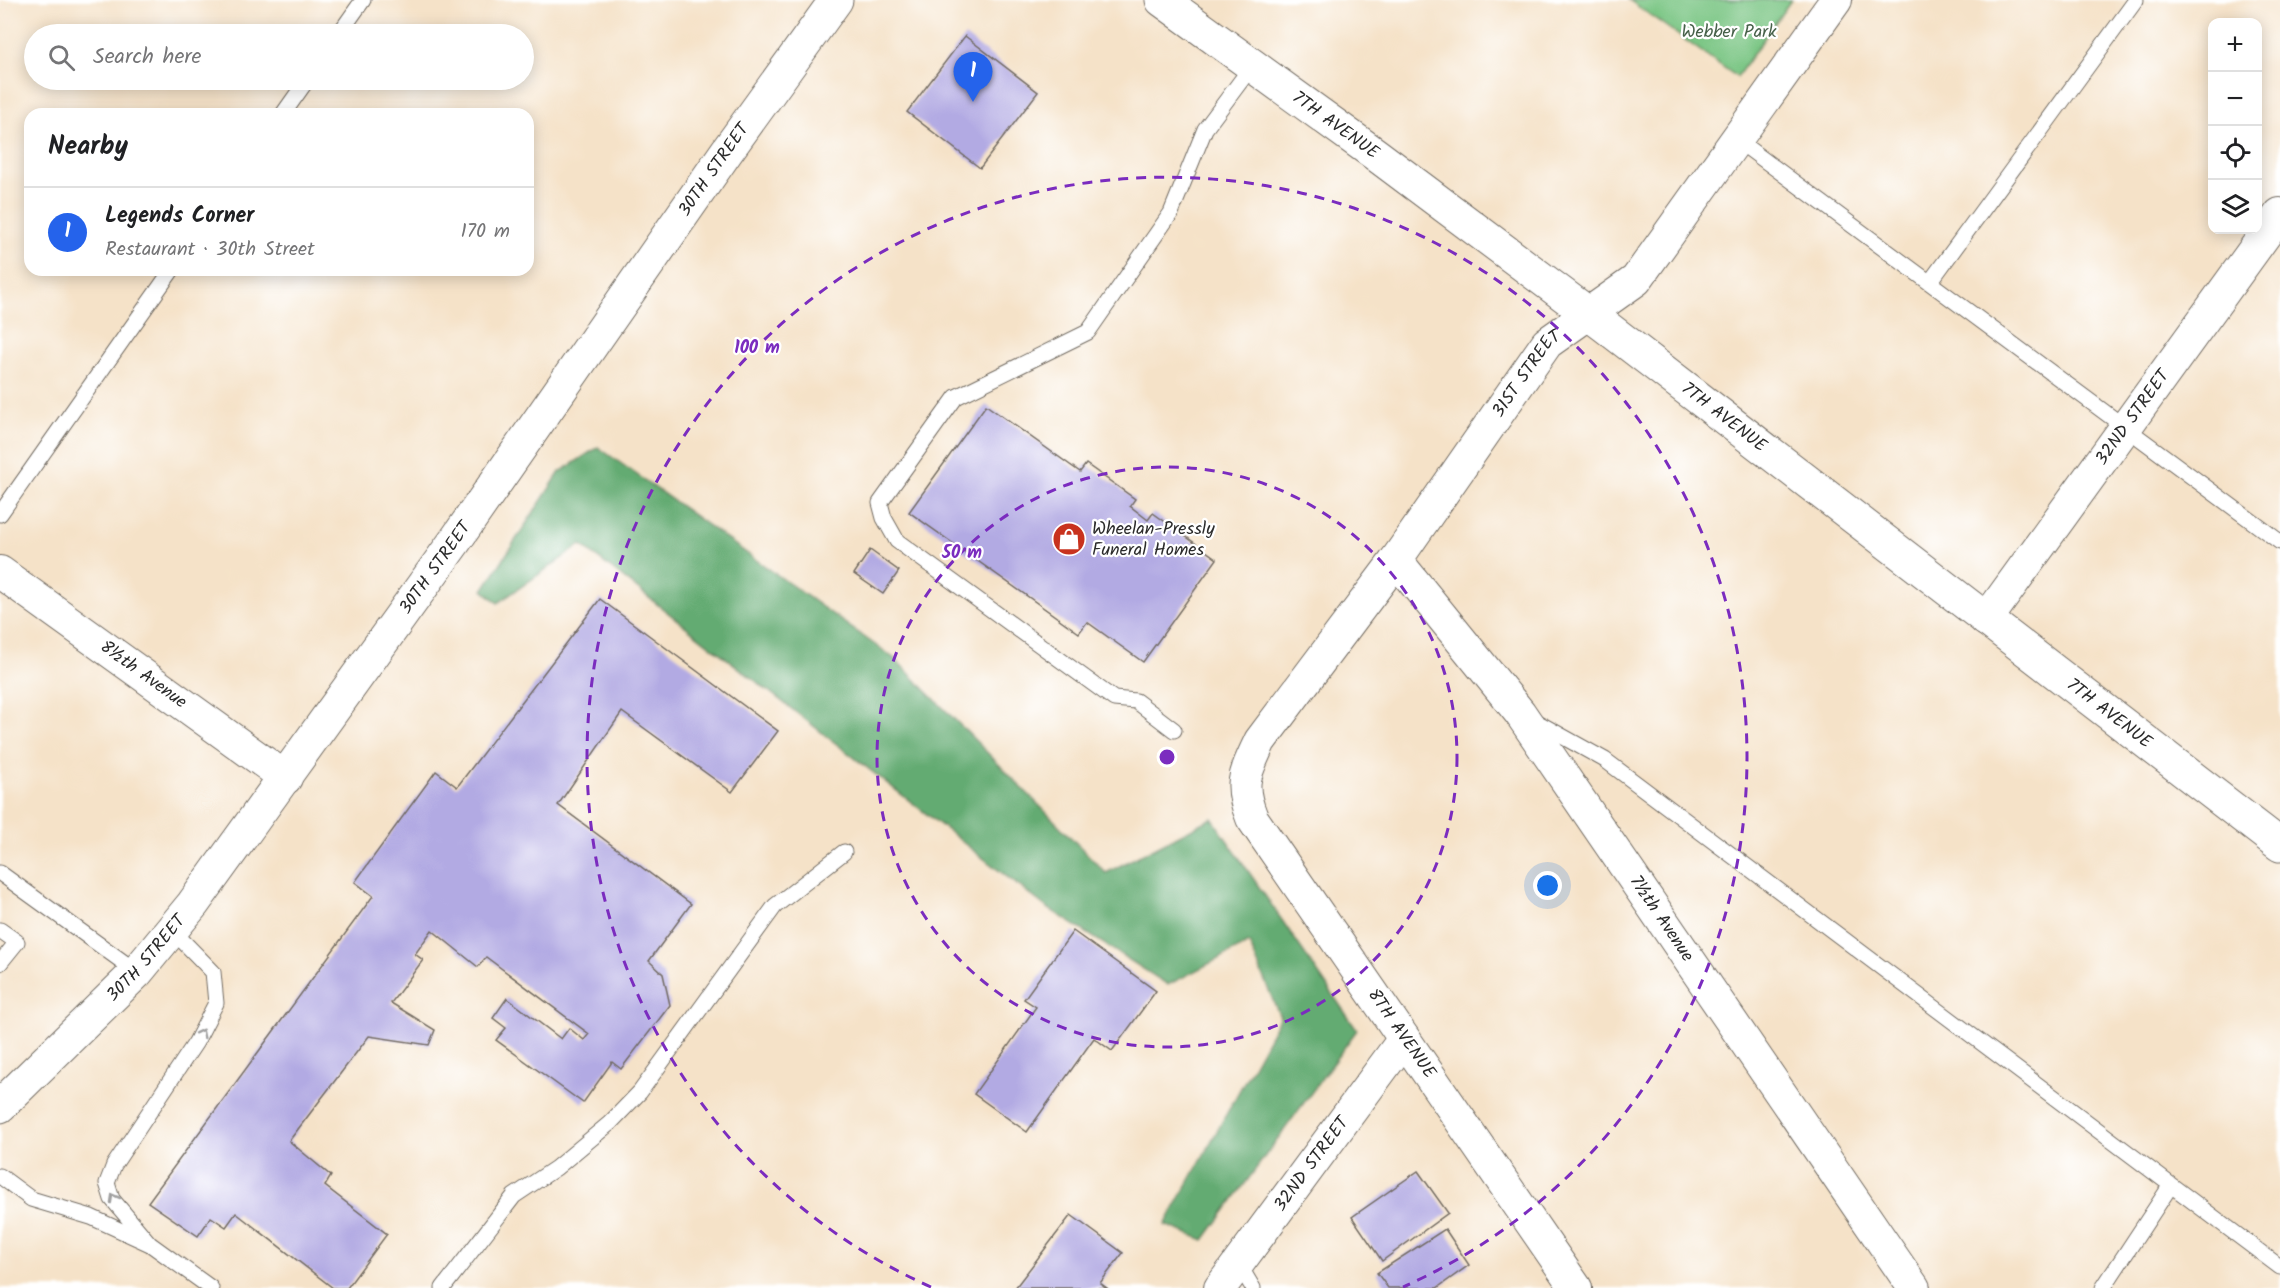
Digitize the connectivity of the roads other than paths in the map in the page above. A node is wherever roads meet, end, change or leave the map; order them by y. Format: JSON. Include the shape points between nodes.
{"nodes":[{"id":1,"x":363,"y":0,"type":"edge"},
{"id":2,"x":836,"y":0,"type":"edge"},
{"id":3,"x":1162,"y":0,"type":"edge"},
{"id":4,"x":1836,"y":0,"type":"edge"},
{"id":5,"x":2136,"y":0,"type":"edge"},
{"id":6,"x":346,"y":24,"type":"edge"},
{"id":7,"x":1252,"y":66,"type":"junction"},
{"id":8,"x":300,"y":90,"type":"edge"},
{"id":9,"x":287,"y":108,"type":"edge"},
{"id":10,"x":1737,"y":140,"type":"junction"},
{"id":11,"x":2280,"y":214,"type":"edge"},
{"id":12,"x":168,"y":276,"type":"edge"},
{"id":13,"x":1930,"y":282,"type":"junction"},
{"id":14,"x":1589,"y":314,"type":"junction"},
{"id":15,"x":2126,"y":427,"type":"junction"},
{"id":16,"x":0,"y":514,"type":"edge"},
{"id":17,"x":2280,"y":542,"type":"edge"},
{"id":18,"x":1396,"y":560,"type":"junction"},
{"id":19,"x":0,"y":572,"type":"edge"},
{"id":20,"x":1986,"y":620,"type":"junction"},
{"id":21,"x":1520,"y":713,"type":"junction"},
{"id":22,"x":1174,"y":730,"type":"dead end"},
{"id":23,"x":1246,"y":774,"type":"joint"},
{"id":24,"x":286,"y":778,"type":"junction"},
{"id":25,"x":2280,"y":845,"type":"edge"},
{"id":26,"x":844,"y":852,"type":"dead end"},
{"id":27,"x":0,"y":873,"type":"edge"},
{"id":28,"x":0,"y":930,"type":"edge"},
{"id":29,"x":172,"y":930,"type":"junction"},
{"id":30,"x":0,"y":963,"type":"edge"},
{"id":31,"x":137,"y":972,"type":"junction"},
{"id":32,"x":1404,"y":1039,"type":"junction"},
{"id":33,"x":0,"y":1106,"type":"edge"},
{"id":34,"x":0,"y":1176,"type":"edge"},
{"id":35,"x":2171,"y":1185,"type":"junction"},
{"id":36,"x":150,"y":1244,"type":"junction"},
{"id":37,"x":2280,"y":1267,"type":"edge"},
{"id":38,"x":1246,"y":1275,"type":"edge"},
{"id":39,"x":212,"y":1288,"type":"edge"},
{"id":40,"x":443,"y":1288,"type":"edge"},
{"id":41,"x":1220,"y":1288,"type":"edge"},
{"id":42,"x":1576,"y":1288,"type":"edge"},
{"id":43,"x":1914,"y":1288,"type":"edge"},
{"id":44,"x":2103,"y":1288,"type":"edge"}],
"edges":[{"from":1,"to":6,"type":"lane"},
{"from":2,"to":24,"type":"street","name":"30TH STREET"},
{"from":3,"to":7,"type":"street","name":"7TH AVENUE"},
{"from":4,"to":10,"type":"street","name":"31ST STREET"},
{"from":5,"to":13,"type":"lane"},
{"from":7,"to":14,"type":"street","name":"7TH AVENUE"},
{"from":7,"to":22,"type":"lane","via":[[1205,129],[1171,213],[1088,332],[956,397],[880,502],[897,541],[1114,699],[1136,701]]},
{"from":8,"to":9,"type":"lane"},
{"from":10,"to":13,"type":"lane"},
{"from":10,"to":14,"type":"street","name":"31ST STREET","via":[[1636,280]]},
{"from":11,"to":15,"type":"street","name":"32ND STREET"},
{"from":12,"to":16,"type":"lane"},
{"from":13,"to":15,"type":"lane"},
{"from":14,"to":18,"type":"street","name":"31ST STREET","via":[[1547,343]]},
{"from":14,"to":20,"type":"street","name":"7TH AVENUE"},
{"from":15,"to":17,"type":"lane"},
{"from":15,"to":20,"type":"street","name":"32ND STREET"},
{"from":18,"to":21,"type":"street","name":"7½th Avenue"},
{"from":18,"to":23,"type":"street","name":"31ST STREET","via":[[1260,741]]},
{"from":19,"to":24,"type":"street","name":"8½th Avenue"},
{"from":20,"to":25,"type":"street","name":"7TH AVENUE"},
{"from":21,"to":35,"type":"lane","via":[[1605,760]]},
{"from":21,"to":43,"type":"street","name":"7½th Avenue"},
{"from":23,"to":32,"type":"street","name":"8TH AVENUE","via":[[1244,798],[1252,818]]},
{"from":24,"to":29,"type":"street","name":"30TH STREET"},
{"from":26,"to":40,"type":"lane","via":[[775,906],[640,1092],[556,1168],[514,1196]]},
{"from":27,"to":31,"type":"lane"},
{"from":28,"to":30,"type":"lane","via":[[17,942]]},
{"from":29,"to":31,"type":"street","name":"30TH STREET"},
{"from":36,"to":29,"type":"lane","one_way":true,"via":[[112,1199],[107,1183],[114,1165],[196,1042],[216,1003],[213,972]]},
{"from":31,"to":33,"type":"street","name":"30TH STREET"},
{"from":32,"to":38,"type":"street","name":"32ND STREET"},
{"from":32,"to":42,"type":"street","name":"8TH AVENUE"},
{"from":34,"to":36,"type":"lane","via":[[31,1198],[91,1217]]},
{"from":35,"to":37,"type":"lane"},
{"from":35,"to":44,"type":"lane"},
{"from":36,"to":39,"type":"lane"},
{"from":38,"to":41,"type":"street","name":"32ND STREET"}]}
